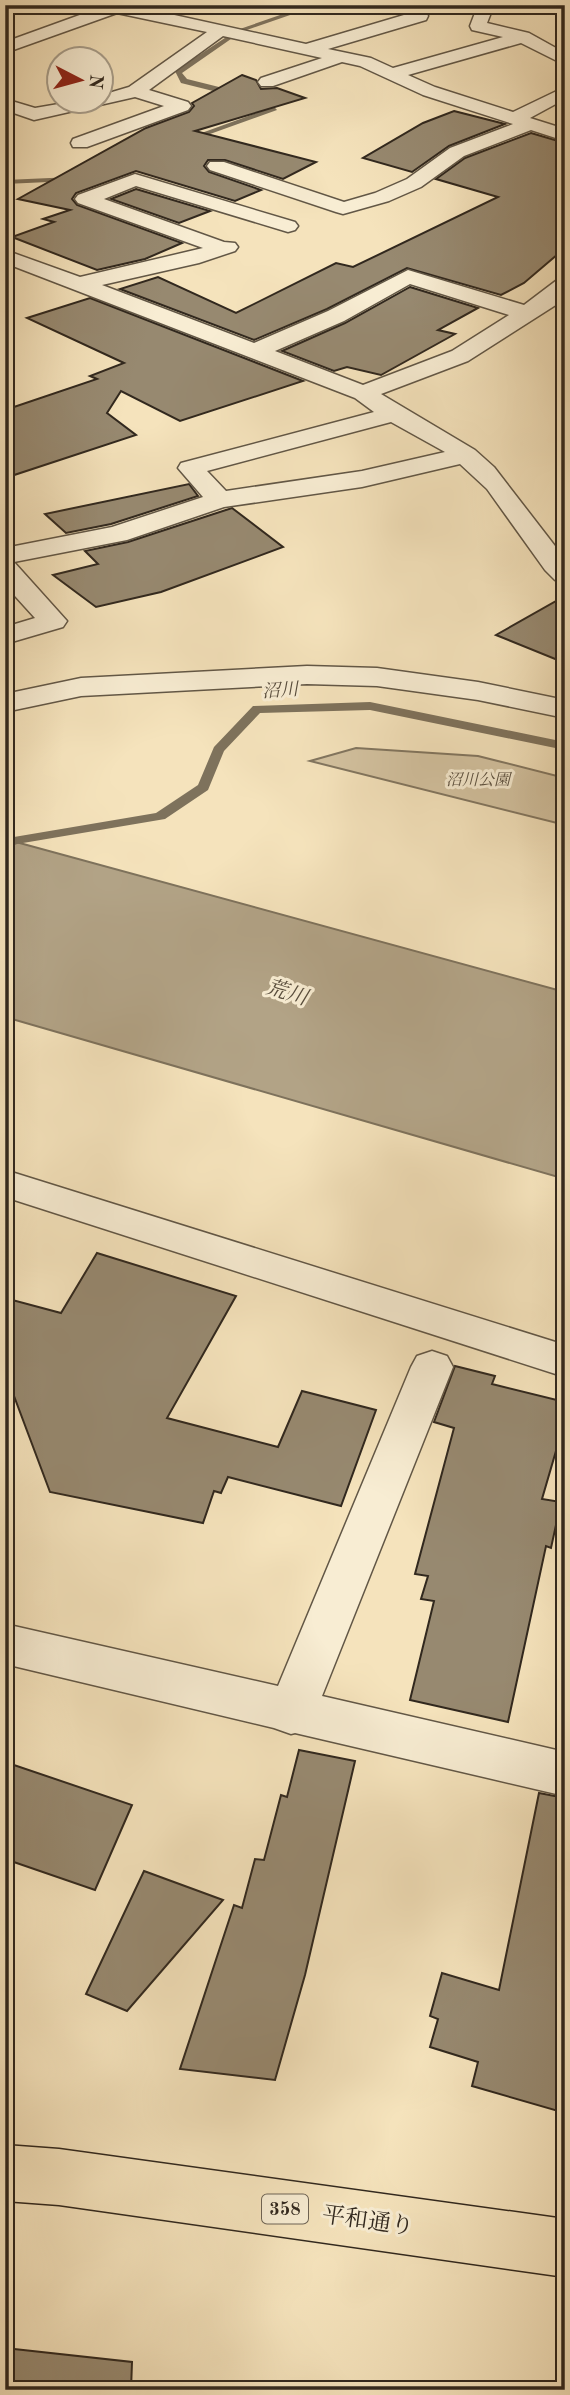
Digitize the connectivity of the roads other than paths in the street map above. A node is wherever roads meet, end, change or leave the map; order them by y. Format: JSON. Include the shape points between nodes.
{"nodes":[{"id":1,"x":486,"y":5,"type":"edge"},
{"id":2,"x":109,"y":6,"type":"edge"},
{"id":3,"x":426,"y":13,"type":"edge"},
{"id":4,"x":219,"y":32,"type":"junction"},
{"id":5,"x":523,"y":37,"type":"junction"},
{"id":6,"x":5,"y":48,"type":"edge"},
{"id":7,"x":304,"y":50,"type":"junction"},
{"id":8,"x":340,"y":57,"type":"junction"},
{"id":9,"x":565,"y":60,"type":"edge"},
{"id":10,"x":391,"y":74,"type":"junction"},
{"id":11,"x":267,"y":82,"type":"dead end"},
{"id":12,"x":135,"y":91,"type":"junction"},
{"id":13,"x":565,"y":92,"type":"edge"},
{"id":14,"x":116,"y":96,"type":"edge"},
{"id":15,"x":5,"y":104,"type":"edge"},
{"id":16,"x":46,"y":112,"type":"edge"},
{"id":17,"x":523,"y":121,"type":"junction"},
{"id":18,"x":565,"y":135,"type":"edge"},
{"id":19,"x":80,"y":143,"type":"dead end"},
{"id":20,"x":217,"y":166,"type":"dead end"},
{"id":21,"x":343,"y":208,"type":"junction"},
{"id":22,"x":288,"y":226,"type":"junction"},
{"id":23,"x":222,"y":248,"type":"junction"},
{"id":24,"x":5,"y":256,"type":"edge"},
{"id":25,"x":79,"y":284,"type":"junction"},
{"id":26,"x":561,"y":293,"type":"edge"},
{"id":27,"x":526,"y":313,"type":"junction"},
{"id":28,"x":256,"y":351,"type":"junction"},
{"id":29,"x":363,"y":393,"type":"junction"},
{"id":30,"x":393,"y":414,"type":"junction"},
{"id":31,"x":466,"y":455,"type":"junction"},
{"id":32,"x":220,"y":500,"type":"junction"},
{"id":33,"x":5,"y":556,"type":"edge"},
{"id":34,"x":5,"y":568,"type":"edge"},
{"id":35,"x":565,"y":574,"type":"edge"},
{"id":36,"x":5,"y":636,"type":"edge"},
{"id":37,"x":81,"y":687,"type":"junction"},
{"id":38,"x":5,"y":688,"type":"edge"},
{"id":39,"x":558,"y":701,"type":"edge"},
{"id":40,"x":5,"y":703,"type":"edge"},
{"id":41,"x":5,"y":1183,"type":"edge"},
{"id":42,"x":565,"y":1361,"type":"edge"},
{"id":43,"x":432,"y":1367,"type":"dead end"},
{"id":44,"x":5,"y":1644,"type":"edge"},
{"id":45,"x":291,"y":1713,"type":"junction"},
{"id":46,"x":565,"y":1774,"type":"edge"},
{"id":47,"x":5,"y":2173,"type":"edge"},
{"id":48,"x":565,"y":2248,"type":"edge"}],
"edges":[{"from":1,"to":5,"type":"street","via":[[473,25]]},
{"from":2,"to":4,"type":"street"},
{"from":2,"to":6,"type":"street"},
{"from":3,"to":7,"type":"street"},
{"from":4,"to":7,"type":"street"},
{"from":4,"to":12,"type":"street"},
{"from":5,"to":9,"type":"street"},
{"from":5,"to":10,"type":"street"},
{"from":7,"to":8,"type":"street"},
{"from":8,"to":10,"type":"street"},
{"from":8,"to":11,"type":"street"},
{"from":10,"to":17,"type":"street"},
{"from":12,"to":14,"type":"street"},
{"from":12,"to":19,"type":"street","via":[[182,106]]},
{"from":13,"to":17,"type":"street"},
{"from":15,"to":16,"type":"street","via":[[34,114]]},
{"from":17,"to":18,"type":"street"},
{"from":17,"to":21,"type":"street","via":[[457,152],[414,183]]},
{"from":20,"to":21,"type":"street"},
{"from":21,"to":22,"type":"street"},
{"from":22,"to":23,"type":"street"},
{"from":22,"to":23,"type":"street","via":[[135,180],[85,199]]},
{"from":23,"to":25,"type":"street"},
{"from":24,"to":25,"type":"street"},
{"from":25,"to":28,"type":"street"},
{"from":26,"to":27,"type":"street"},
{"from":27,"to":28,"type":"street","via":[[408,276],[336,316]]},
{"from":27,"to":29,"type":"street","via":[[460,356]]},
{"from":28,"to":29,"type":"street"},
{"from":29,"to":30,"type":"street"},
{"from":30,"to":31,"type":"street"},
{"from":30,"to":32,"type":"street","via":[[190,468]]},
{"from":31,"to":32,"type":"street","via":[[362,479]]},
{"from":31,"to":35,"type":"street","via":[[496,484],[550,561]]},
{"from":32,"to":33,"type":"street","via":[[118,534]]},
{"from":34,"to":36,"type":"street","via":[[53,621]]},
{"from":37,"to":38,"type":"street"},
{"from":37,"to":39,"type":"street","via":[[307,675],[365,677]]},
{"from":37,"to":40,"type":"street"},
{"from":41,"to":42,"type":"street"},
{"from":43,"to":45,"type":"street"},
{"from":44,"to":45,"type":"street"},
{"from":45,"to":46,"type":"street"},
{"from":47,"to":48,"type":"highway","name":"平和通り","number":"358"}]}
